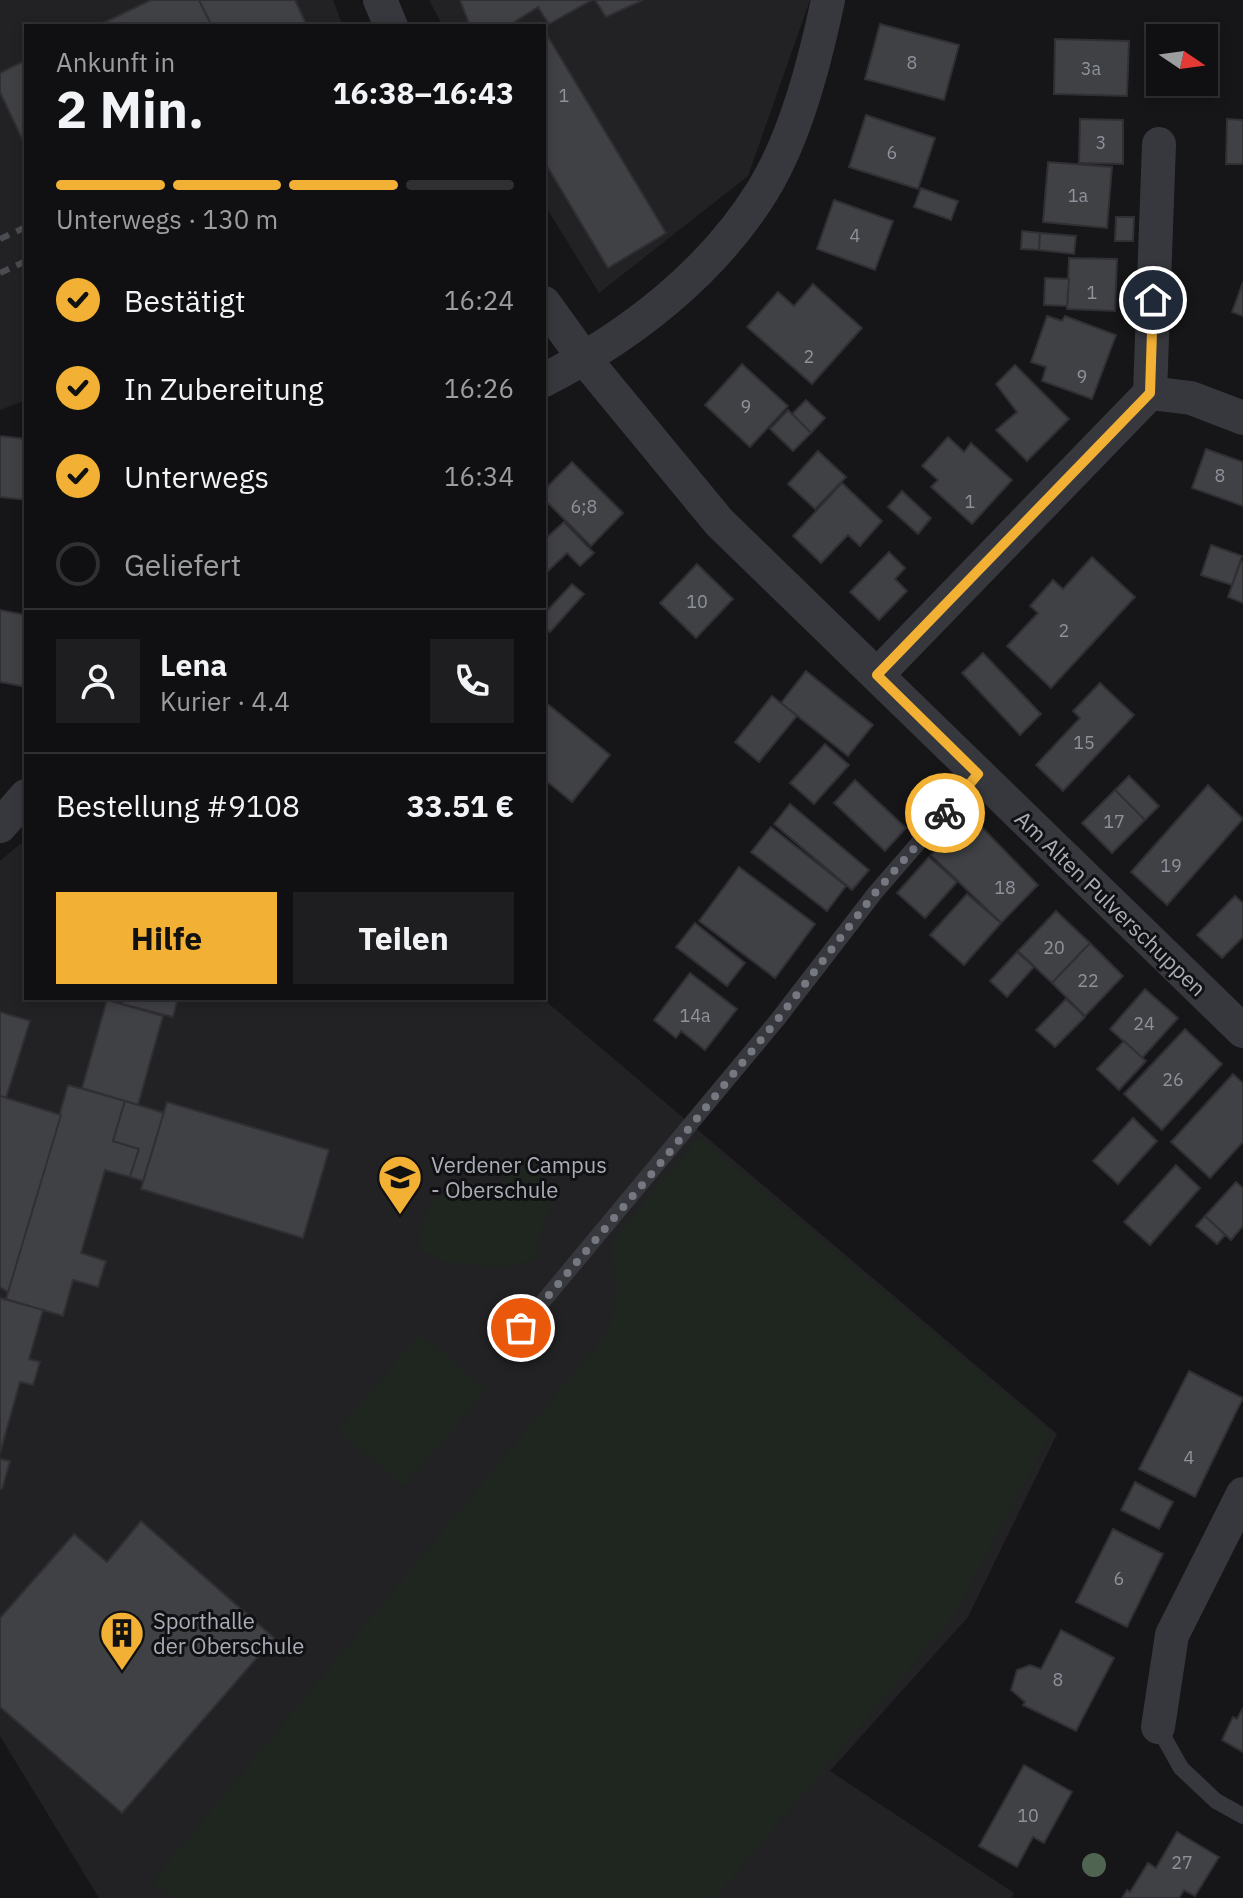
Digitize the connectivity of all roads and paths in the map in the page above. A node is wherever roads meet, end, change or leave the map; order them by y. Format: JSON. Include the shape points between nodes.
{"nodes":[{"id":1,"x":380,"y":0,"type":"edge"},
{"id":2,"x":828,"y":0,"type":"edge"},
{"id":3,"x":390,"y":24,"type":"edge"},
{"id":4,"x":1159,"y":144,"type":"dead end"},
{"id":5,"x":546,"y":306,"type":"edge"},
{"id":6,"x":583,"y":357,"type":"junction"},
{"id":7,"x":546,"y":379,"type":"edge"},
{"id":8,"x":1150,"y":393,"type":"junction"},
{"id":9,"x":1243,"y":418,"type":"edge"},
{"id":10,"x":877,"y":675,"type":"junction"},
{"id":11,"x":978,"y":774,"type":"junction"},
{"id":12,"x":24,"y":798,"type":"edge"},
{"id":13,"x":0,"y":826,"type":"edge"},
{"id":14,"x":1243,"y":1031,"type":"edge"},
{"id":15,"x":521,"y":1328,"type":"dead end"},
{"id":16,"x":1243,"y":1494,"type":"edge"},
{"id":17,"x":1158,"y":1727,"type":"joint"},
{"id":18,"x":1243,"y":1816,"type":"edge"}],
"edges":[{"from":1,"to":3,"type":"street"},
{"from":2,"to":6,"type":"street","via":[[817,53],[791,129],[763,190],[711,259],[647,316]]},
{"from":4,"to":8,"type":"street"},
{"from":5,"to":6,"type":"street","name":"Am Alten Pulverschuppen"},
{"from":6,"to":7,"type":"street"},
{"from":6,"to":10,"type":"street","name":"Am Alten Pulverschuppen","via":[[719,522]]},
{"from":8,"to":9,"type":"street","via":[[1191,398]]},
{"from":8,"to":10,"type":"street"},
{"from":10,"to":11,"type":"street","name":"Am Alten Pulverschuppen"},
{"from":11,"to":14,"type":"street","name":"Am Alten Pulverschuppen"},
{"from":11,"to":15,"type":"lane"},
{"from":12,"to":13,"type":"street"},
{"from":16,"to":17,"type":"street","via":[[1172,1635]]},
{"from":17,"to":18,"type":"lane","via":[[1181,1768],[1216,1801]]}]}
